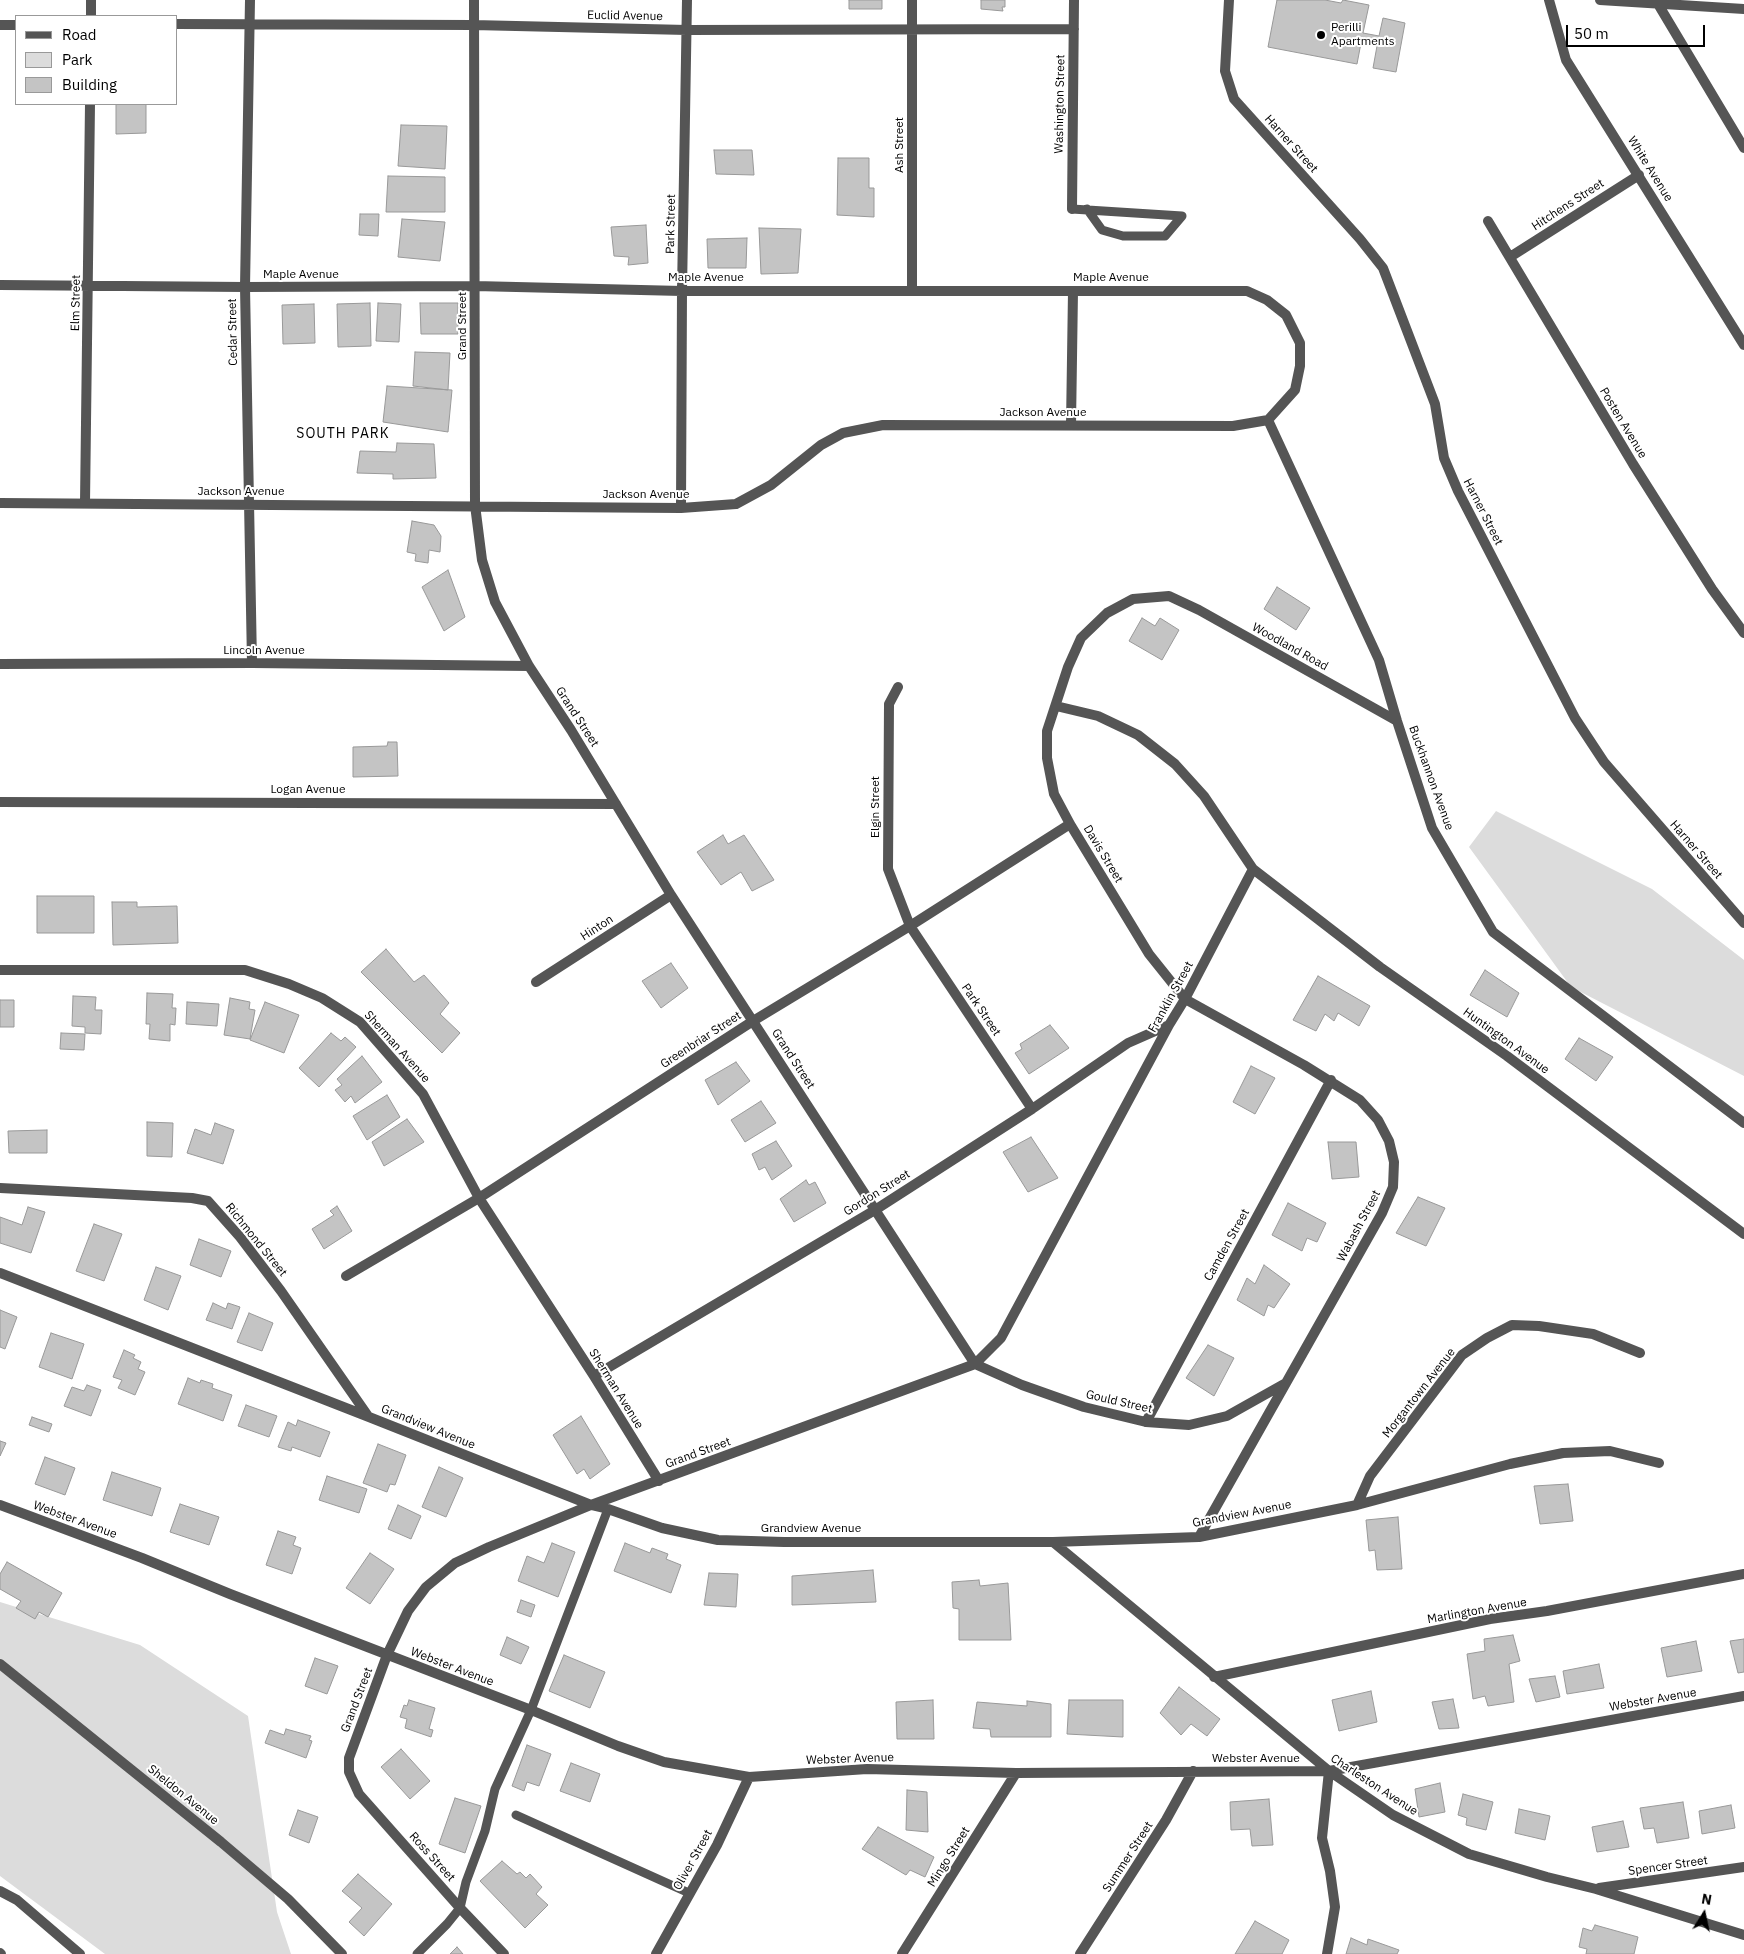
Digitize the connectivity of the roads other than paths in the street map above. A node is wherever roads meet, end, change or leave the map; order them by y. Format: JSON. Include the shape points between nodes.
{"nodes":[{"id":1,"x":91,"y":0,"type":"edge"},
{"id":2,"x":250,"y":0,"type":"edge"},
{"id":3,"x":474,"y":0,"type":"edge"},
{"id":4,"x":687,"y":0,"type":"edge"},
{"id":5,"x":912,"y":0,"type":"edge"},
{"id":6,"x":1074,"y":0,"type":"edge"},
{"id":7,"x":1229,"y":0,"type":"edge"},
{"id":8,"x":1549,"y":0,"type":"edge"},
{"id":9,"x":1600,"y":0,"type":"edge"},
{"id":10,"x":1658,"y":4,"type":"junction"},
{"id":11,"x":1744,"y":9,"type":"edge"},
{"id":12,"x":91,"y":15,"type":"edge"},
{"id":13,"x":178,"y":24,"type":"edge"},
{"id":14,"x":250,"y":24,"type":"junction"},
{"id":15,"x":0,"y":25,"type":"edge"},
{"id":16,"x":15,"y":25,"type":"edge"},
{"id":17,"x":473,"y":25,"type":"junction"},
{"id":18,"x":912,"y":28,"type":"junction"},
{"id":19,"x":1074,"y":29,"type":"junction"},
{"id":20,"x":687,"y":30,"type":"junction"},
{"id":21,"x":90,"y":105,"type":"edge"},
{"id":22,"x":1744,"y":148,"type":"edge"},
{"id":23,"x":1639,"y":174,"type":"junction"},
{"id":24,"x":1072,"y":209,"type":"joint"},
{"id":25,"x":1087,"y":209,"type":"junction"},
{"id":26,"x":1488,"y":221,"type":"dead end"},
{"id":27,"x":1510,"y":257,"type":"junction"},
{"id":28,"x":0,"y":285,"type":"edge"},
{"id":29,"x":88,"y":286,"type":"junction"},
{"id":30,"x":476,"y":286,"type":"junction"},
{"id":31,"x":245,"y":287,"type":"junction"},
{"id":32,"x":912,"y":290,"type":"junction"},
{"id":33,"x":682,"y":291,"type":"junction"},
{"id":34,"x":1072,"y":291,"type":"junction"},
{"id":35,"x":1744,"y":344,"type":"edge"},
{"id":36,"x":1268,"y":420,"type":"junction"},
{"id":37,"x":1071,"y":425,"type":"junction"},
{"id":38,"x":0,"y":503,"type":"edge"},
{"id":39,"x":85,"y":503,"type":"junction"},
{"id":40,"x":248,"y":505,"type":"junction"},
{"id":41,"x":475,"y":506,"type":"junction"},
{"id":42,"x":681,"y":508,"type":"junction"},
{"id":43,"x":1169,"y":596,"type":"joint"},
{"id":44,"x":1744,"y":633,"type":"edge"},
{"id":45,"x":252,"y":663,"type":"junction"},
{"id":46,"x":0,"y":664,"type":"edge"},
{"id":47,"x":528,"y":666,"type":"junction"},
{"id":48,"x":898,"y":687,"type":"dead end"},
{"id":49,"x":1056,"y":706,"type":"junction"},
{"id":50,"x":1397,"y":721,"type":"junction"},
{"id":51,"x":0,"y":802,"type":"edge"},
{"id":52,"x":616,"y":804,"type":"junction"},
{"id":53,"x":1070,"y":824,"type":"junction"},
{"id":54,"x":1253,"y":869,"type":"junction"},
{"id":55,"x":671,"y":895,"type":"junction"},
{"id":56,"x":1744,"y":923,"type":"edge"},
{"id":57,"x":910,"y":926,"type":"junction"},
{"id":58,"x":0,"y":970,"type":"edge"},
{"id":59,"x":536,"y":982,"type":"dead end"},
{"id":60,"x":1185,"y":999,"type":"junction"},
{"id":61,"x":753,"y":1021,"type":"junction"},
{"id":62,"x":1169,"y":1025,"type":"junction"},
{"id":63,"x":1331,"y":1080,"type":"junction"},
{"id":64,"x":1032,"y":1109,"type":"junction"},
{"id":65,"x":1744,"y":1123,"type":"edge"},
{"id":66,"x":0,"y":1188,"type":"edge"},
{"id":67,"x":479,"y":1198,"type":"junction"},
{"id":68,"x":875,"y":1210,"type":"junction"},
{"id":69,"x":1744,"y":1234,"type":"edge"},
{"id":70,"x":0,"y":1273,"type":"edge"},
{"id":71,"x":346,"y":1276,"type":"dead end"},
{"id":72,"x":1640,"y":1353,"type":"dead end"},
{"id":73,"x":975,"y":1364,"type":"junction"},
{"id":74,"x":594,"y":1376,"type":"junction"},
{"id":75,"x":1285,"y":1383,"type":"junction"},
{"id":76,"x":369,"y":1416,"type":"junction"},
{"id":77,"x":1146,"y":1422,"type":"junction"},
{"id":78,"x":1659,"y":1464,"type":"dead end"},
{"id":79,"x":659,"y":1481,"type":"junction"},
{"id":80,"x":0,"y":1505,"type":"edge"},
{"id":81,"x":591,"y":1505,"type":"junction"},
{"id":82,"x":1357,"y":1505,"type":"junction"},
{"id":83,"x":608,"y":1509,"type":"junction"},
{"id":84,"x":1199,"y":1536,"type":"junction"},
{"id":85,"x":1053,"y":1542,"type":"junction"},
{"id":86,"x":1744,"y":1574,"type":"edge"},
{"id":87,"x":387,"y":1655,"type":"junction"},
{"id":88,"x":0,"y":1664,"type":"edge"},
{"id":89,"x":1214,"y":1677,"type":"junction"},
{"id":90,"x":1744,"y":1696,"type":"edge"},
{"id":91,"x":531,"y":1710,"type":"junction"},
{"id":92,"x":1193,"y":1771,"type":"junction"},
{"id":93,"x":1329,"y":1771,"type":"junction"},
{"id":94,"x":349,"y":1772,"type":"joint"},
{"id":95,"x":1016,"y":1773,"type":"junction"},
{"id":96,"x":750,"y":1777,"type":"junction"},
{"id":97,"x":516,"y":1815,"type":"dead end"},
{"id":98,"x":1744,"y":1867,"type":"edge"},
{"id":99,"x":1596,"y":1889,"type":"junction"},
{"id":100,"x":0,"y":1891,"type":"edge"},
{"id":101,"x":689,"y":1893,"type":"junction"},
{"id":102,"x":460,"y":1908,"type":"junction"},
{"id":103,"x":1744,"y":1935,"type":"edge"},
{"id":104,"x":80,"y":1954,"type":"edge"},
{"id":105,"x":342,"y":1954,"type":"edge"},
{"id":106,"x":417,"y":1954,"type":"edge"},
{"id":107,"x":504,"y":1954,"type":"edge"},
{"id":108,"x":656,"y":1954,"type":"edge"},
{"id":109,"x":902,"y":1954,"type":"edge"},
{"id":110,"x":1080,"y":1954,"type":"edge"},
{"id":111,"x":1327,"y":1954,"type":"edge"}],
"edges":[{"from":1,"to":12,"type":"street"},
{"from":2,"to":14,"type":"street","name":"Cedar Street"},
{"from":3,"to":17,"type":"street","name":"Grand Street"},
{"from":4,"to":20,"type":"street","name":"Park Street"},
{"from":5,"to":18,"type":"street","name":"Ash Street"},
{"from":6,"to":19,"type":"street","name":"Washington Street"},
{"from":7,"to":56,"type":"street","name":"Harner Street","via":[[1225,71],[1234,99],[1384,268],[1435,404],[1444,458],[1454,482],[1575,718],[1604,762]]},
{"from":8,"to":23,"type":"street","name":"White Avenue","via":[[1566,60]]},
{"from":9,"to":10,"type":"street"},
{"from":10,"to":11,"type":"street"},
{"from":10,"to":22,"type":"street"},
{"from":13,"to":14,"type":"street","name":"Euclid Avenue"},
{"from":14,"to":17,"type":"street","name":"Euclid Avenue"},
{"from":14,"to":31,"type":"street","name":"Cedar Street"},
{"from":15,"to":16,"type":"street"},
{"from":17,"to":20,"type":"street","name":"Euclid Avenue"},
{"from":17,"to":30,"type":"street","name":"Grand Street"},
{"from":18,"to":19,"type":"street","name":"Euclid Avenue"},
{"from":18,"to":20,"type":"street","name":"Euclid Avenue"},
{"from":18,"to":32,"type":"street","name":"Ash Street"},
{"from":19,"to":24,"type":"street","name":"Washington Street"},
{"from":20,"to":33,"type":"street","name":"Park Street"},
{"from":21,"to":29,"type":"street","name":"Elm Street"},
{"from":23,"to":27,"type":"street","name":"Hitchens Street"},
{"from":23,"to":35,"type":"street","name":"White Avenue"},
{"from":24,"to":25,"type":"lane"},
{"from":25,"to":25,"type":"lane","via":[[1154,214],[1182,216],[1165,236],[1122,236],[1102,230]]},
{"from":26,"to":27,"type":"street","name":"Posten Avenue"},
{"from":27,"to":44,"type":"street","name":"Posten Avenue","via":[[1632,464]]},
{"from":28,"to":29,"type":"street","name":"Maple Avenue"},
{"from":29,"to":31,"type":"street","name":"Maple Avenue"},
{"from":29,"to":39,"type":"street","name":"Elm Street"},
{"from":30,"to":31,"type":"street","name":"Maple Avenue"},
{"from":30,"to":33,"type":"street","name":"Maple Avenue"},
{"from":30,"to":41,"type":"street","name":"Grand Street"},
{"from":31,"to":40,"type":"street","name":"Cedar Street"},
{"from":32,"to":33,"type":"street","name":"Maple Avenue"},
{"from":32,"to":34,"type":"street","name":"Maple Avenue"},
{"from":33,"to":42,"type":"street","name":"Park Street"},
{"from":34,"to":36,"type":"street","name":"Maple Avenue","via":[[1247,291],[1267,300],[1286,315],[1300,343],[1295,390]]},
{"from":34,"to":37,"type":"street"},
{"from":36,"to":37,"type":"street","name":"Jackson Avenue","via":[[1233,426]]},
{"from":36,"to":50,"type":"street","name":"Buckhannon Avenue","via":[[1379,660]]},
{"from":37,"to":42,"type":"street","name":"Jackson Avenue","via":[[883,425],[843,433],[821,445],[771,485],[736,504]]},
{"from":38,"to":39,"type":"street","name":"Jackson Avenue"},
{"from":39,"to":40,"type":"street","name":"Jackson Avenue"},
{"from":40,"to":41,"type":"street","name":"Jackson Avenue"},
{"from":40,"to":45,"type":"street","name":"Cedar Street"},
{"from":41,"to":42,"type":"street","name":"Jackson Avenue"},
{"from":41,"to":47,"type":"street","name":"Grand Street","via":[[482,560],[495,602]]},
{"from":43,"to":49,"type":"street","name":"Davis Street","via":[[1133,599],[1107,613],[1081,638]]},
{"from":43,"to":50,"type":"street","name":"Woodland Road"},
{"from":45,"to":46,"type":"street","name":"Lincoln Avenue"},
{"from":45,"to":47,"type":"street","name":"Lincoln Avenue"},
{"from":47,"to":52,"type":"street","name":"Grand Street"},
{"from":48,"to":57,"type":"street","name":"Elgin Street","via":[[889,704],[888,869]]},
{"from":49,"to":53,"type":"street","name":"Davis Street","via":[[1047,731],[1047,758],[1054,794]]},
{"from":49,"to":54,"type":"street","via":[[1098,716],[1138,735],[1175,764],[1204,796]]},
{"from":50,"to":65,"type":"street","name":"Buckhannon Avenue","via":[[1432,828],[1493,932]]},
{"from":51,"to":52,"type":"street","name":"Logan Avenue"},
{"from":52,"to":55,"type":"street","name":"Grand Street"},
{"from":53,"to":57,"type":"street","name":"Greenbriar Street"},
{"from":53,"to":60,"type":"street","name":"Davis Street","via":[[1149,954]]},
{"from":54,"to":60,"type":"street","name":"Franklin Street"},
{"from":54,"to":69,"type":"street","name":"Huntington Avenue","via":[[1380,967],[1507,1056]]},
{"from":55,"to":59,"type":"street","name":"Hinton"},
{"from":55,"to":61,"type":"street","name":"Grand Street"},
{"from":57,"to":61,"type":"street","name":"Greenbriar Street"},
{"from":57,"to":64,"type":"street","name":"Park Street"},
{"from":58,"to":67,"type":"street","name":"Sherman Avenue","via":[[245,970],[322,998],[360,1022],[423,1094]]},
{"from":60,"to":62,"type":"street","name":"Franklin Street"},
{"from":60,"to":63,"type":"street","name":"Wabash Street"},
{"from":61,"to":67,"type":"street","name":"Greenbriar Street"},
{"from":61,"to":68,"type":"street","name":"Grand Street"},
{"from":62,"to":64,"type":"street","name":"Gordon Street","via":[[1128,1043]]},
{"from":62,"to":73,"type":"street","name":"Franklin Street","via":[[1001,1338]]},
{"from":63,"to":75,"type":"street","name":"Wabash Street","via":[[1360,1100],[1378,1120],[1389,1141],[1394,1162],[1393,1187],[1382,1213]]},
{"from":63,"to":77,"type":"street","name":"Camden Street"},
{"from":64,"to":68,"type":"street","name":"Gordon Street"},
{"from":66,"to":76,"type":"street","name":"Richmond Street","via":[[208,1201],[281,1291]]},
{"from":67,"to":71,"type":"street","name":"Greenbriar Street"},
{"from":67,"to":74,"type":"street","name":"Sherman Avenue"},
{"from":68,"to":73,"type":"street","name":"Grand Street"},
{"from":68,"to":74,"type":"street","name":"Gordon Street"},
{"from":70,"to":76,"type":"street","name":"Grandview Avenue"},
{"from":72,"to":82,"type":"street","name":"Morgantown Avenue","via":[[1593,1334],[1539,1326],[1512,1326],[1487,1338],[1462,1355],[1370,1476]]},
{"from":73,"to":77,"type":"street","name":"Gould Street","via":[[1084,1407]]},
{"from":73,"to":79,"type":"street","name":"Grand Street"},
{"from":74,"to":79,"type":"street","name":"Sherman Avenue"},
{"from":75,"to":77,"type":"street","name":"Gould Street","via":[[1227,1416],[1189,1425]]},
{"from":75,"to":84,"type":"street","name":"Wabash Street"},
{"from":76,"to":81,"type":"street","name":"Grandview Avenue"},
{"from":78,"to":82,"type":"street","name":"Grandview Avenue","via":[[1610,1451],[1563,1453]]},
{"from":79,"to":81,"type":"street","name":"Grand Street"},
{"from":80,"to":87,"type":"street","name":"Webster Avenue"},
{"from":81,"to":83,"type":"street","name":"Grandview Avenue"},
{"from":81,"to":87,"type":"street","name":"Grand Street","via":[[455,1563],[426,1587],[408,1610]]},
{"from":82,"to":84,"type":"street","name":"Grandview Avenue"},
{"from":83,"to":85,"type":"street","name":"Grandview Avenue","via":[[662,1528],[718,1540]]},
{"from":83,"to":91,"type":"lane"},
{"from":84,"to":85,"type":"street","name":"Grandview Avenue"},
{"from":85,"to":89,"type":"street","name":"Charleston Avenue"},
{"from":86,"to":89,"type":"street","name":"Marlington Avenue","via":[[1490,1620]]},
{"from":87,"to":91,"type":"street","name":"Webster Avenue"},
{"from":87,"to":94,"type":"street","name":"Grand Street","via":[[349,1758]]},
{"from":88,"to":105,"type":"street","name":"Sheldon Avenue","via":[[221,1842],[288,1899]]},
{"from":89,"to":93,"type":"street","name":"Charleston Avenue"},
{"from":90,"to":93,"type":"street","name":"Webster Avenue"},
{"from":91,"to":96,"type":"street","name":"Webster Avenue","via":[[664,1762]]},
{"from":91,"to":102,"type":"lane","via":[[495,1789]]},
{"from":92,"to":93,"type":"street","name":"Webster Avenue"},
{"from":92,"to":95,"type":"street","name":"Webster Avenue"},
{"from":92,"to":110,"type":"street","name":"Summer Street","via":[[1166,1820]]},
{"from":93,"to":99,"type":"street","name":"Charleston Avenue","via":[[1393,1815],[1469,1854]]},
{"from":93,"to":111,"type":"street","via":[[1322,1838],[1334,1907]]},
{"from":94,"to":102,"type":"street","name":"Ross Street","via":[[359,1794]]},
{"from":95,"to":96,"type":"street","name":"Webster Avenue","via":[[867,1769]]},
{"from":95,"to":109,"type":"street","name":"Mingo Street"},
{"from":96,"to":101,"type":"street","name":"Oliver Street"},
{"from":97,"to":101,"type":"lane"},
{"from":98,"to":99,"type":"street","name":"Spencer Street"},
{"from":99,"to":103,"type":"street","name":"Charleston Avenue"},
{"from":100,"to":104,"type":"street","via":[[17,1900]]},
{"from":101,"to":108,"type":"street","name":"Oliver Street"},
{"from":102,"to":106,"type":"lane"},
{"from":102,"to":107,"type":"street","name":"Ross Street"}]}
